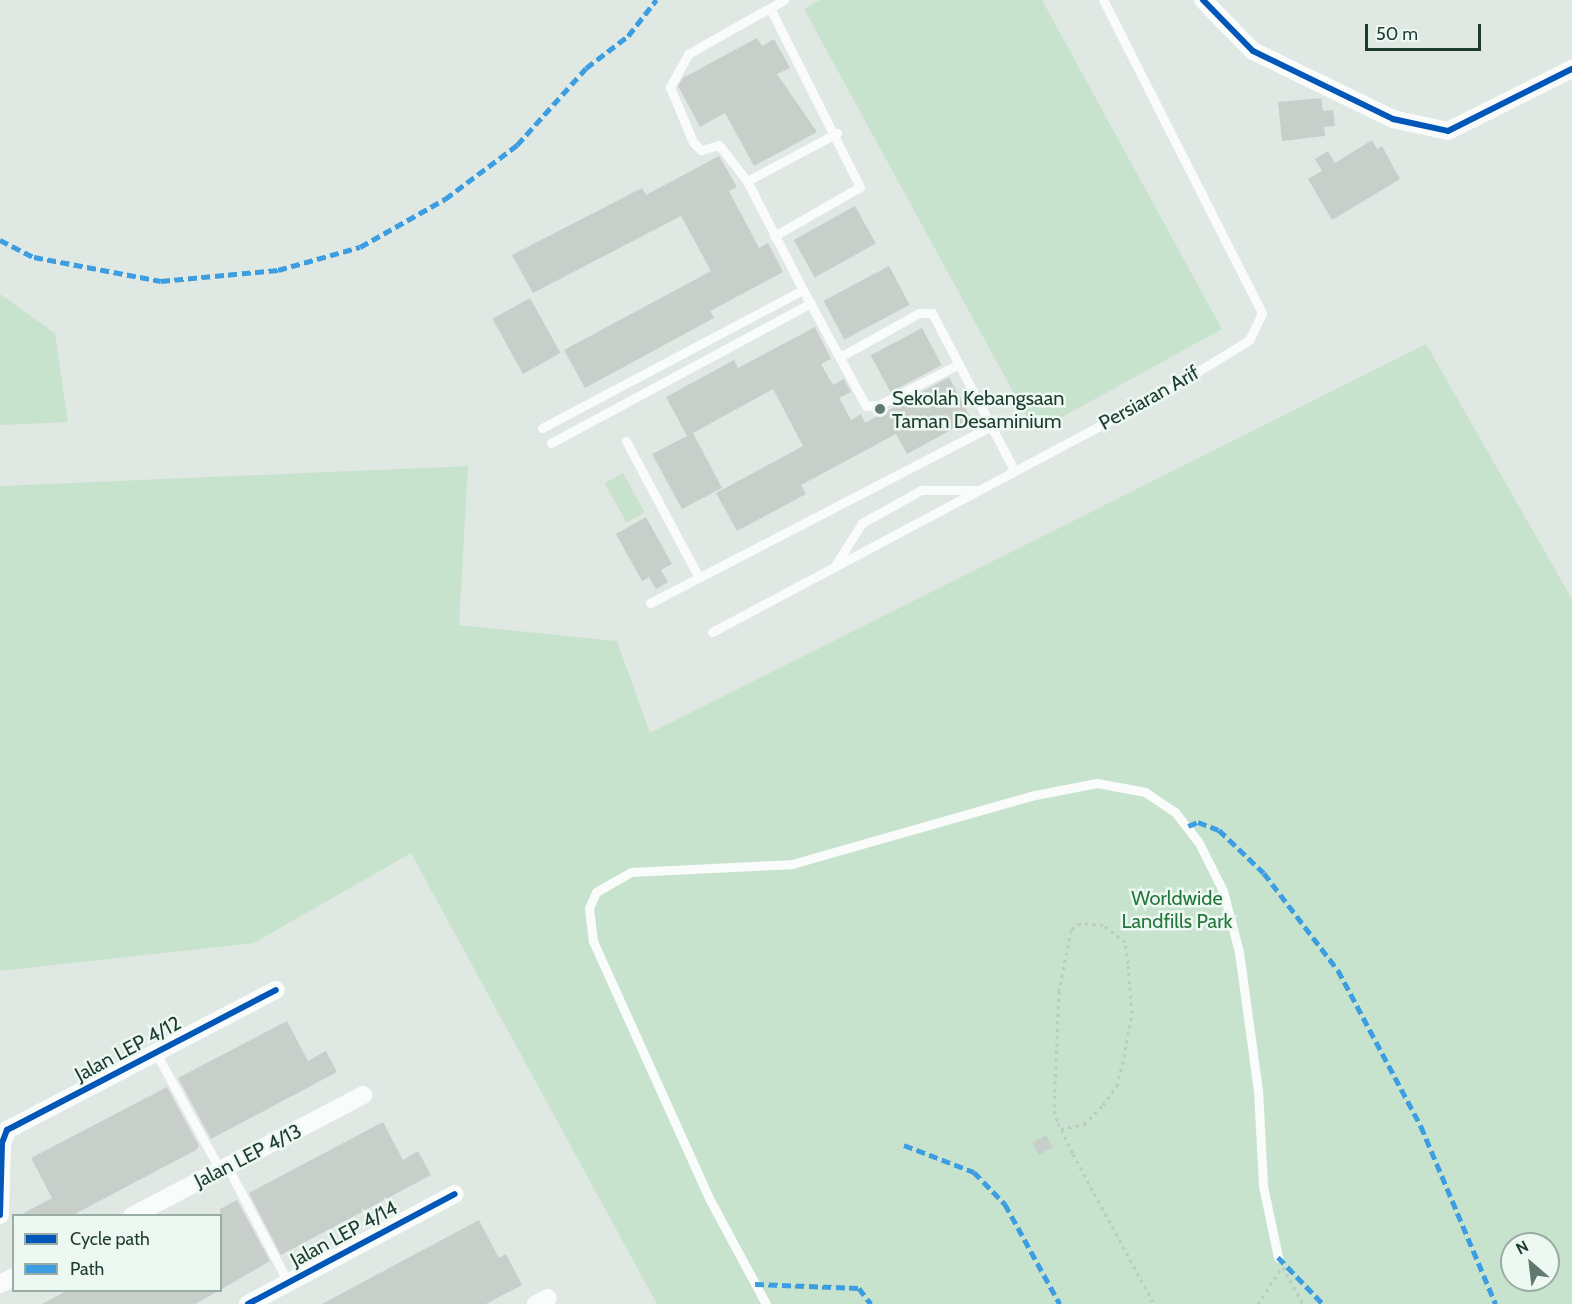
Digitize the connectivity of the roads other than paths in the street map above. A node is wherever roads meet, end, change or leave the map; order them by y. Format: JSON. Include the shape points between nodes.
{"nodes":[{"id":1,"x":784,"y":0,"type":"edge"},
{"id":2,"x":1103,"y":0,"type":"edge"},
{"id":3,"x":1203,"y":0,"type":"edge"},
{"id":4,"x":770,"y":8,"type":"junction"},
{"id":5,"x":1572,"y":69,"type":"edge"},
{"id":6,"x":837,"y":133,"type":"junction"},
{"id":7,"x":747,"y":181,"type":"junction"},
{"id":8,"x":774,"y":236,"type":"junction"},
{"id":9,"x":803,"y":290,"type":"junction"},
{"id":10,"x":811,"y":303,"type":"junction"},
{"id":11,"x":840,"y":357,"type":"junction"},
{"id":12,"x":959,"y":364,"type":"junction"},
{"id":13,"x":991,"y":426,"type":"junction"},
{"id":14,"x":542,"y":428,"type":"dead end"},
{"id":15,"x":626,"y":441,"type":"dead end"},
{"id":16,"x":551,"y":442,"type":"dead end"},
{"id":17,"x":1014,"y":470,"type":"junction"},
{"id":18,"x":976,"y":490,"type":"junction"},
{"id":19,"x":836,"y":566,"type":"junction"},
{"id":20,"x":698,"y":576,"type":"junction"},
{"id":21,"x":650,"y":603,"type":"dead end"},
{"id":22,"x":712,"y":632,"type":"dead end"},
{"id":23,"x":276,"y":990,"type":"dead end"},
{"id":24,"x":156,"y":1053,"type":"junction"},
{"id":25,"x":363,"y":1095,"type":"dead end"},
{"id":26,"x":224,"y":1168,"type":"junction"},
{"id":27,"x":455,"y":1194,"type":"dead end"},
{"id":28,"x":134,"y":1214,"type":"edge"},
{"id":29,"x":0,"y":1215,"type":"edge"},
{"id":30,"x":1281,"y":1262,"type":"road end"},
{"id":31,"x":288,"y":1282,"type":"junction"},
{"id":32,"x":268,"y":1299,"type":"edge"},
{"id":33,"x":248,"y":1304,"type":"edge"},
{"id":34,"x":766,"y":1304,"type":"edge"}],
"edges":[{"from":1,"to":4,"type":"lane"},
{"from":2,"to":17,"type":"lane","name":"Persiaran Arif","via":[[1262,313],[1249,340],[1172,388]]},
{"from":3,"to":5,"type":"street","via":[[1252,51],[1393,119],[1448,131]]},
{"from":4,"to":6,"type":"lane"},
{"from":4,"to":7,"type":"lane","via":[[688,54],[670,87],[693,142],[700,150],[719,145]]},
{"from":6,"to":7,"type":"lane"},
{"from":6,"to":8,"type":"lane","via":[[860,187]]},
{"from":7,"to":8,"type":"lane"},
{"from":8,"to":9,"type":"lane"},
{"from":9,"to":10,"type":"lane"},
{"from":9,"to":14,"type":"lane"},
{"from":10,"to":11,"type":"lane"},
{"from":10,"to":16,"type":"lane"},
{"from":11,"to":12,"type":"lane","via":[[866,406],[879,405]]},
{"from":11,"to":12,"type":"lane","via":[[920,313],[932,313]]},
{"from":12,"to":13,"type":"lane"},
{"from":13,"to":17,"type":"lane"},
{"from":13,"to":20,"type":"lane"},
{"from":15,"to":20,"type":"lane"},
{"from":17,"to":18,"type":"lane","name":"Persiaran Arif"},
{"from":18,"to":19,"type":"lane","name":"Persiaran Arif"},
{"from":18,"to":19,"type":"lane","via":[[921,490],[862,523]]},
{"from":19,"to":22,"type":"lane","name":"Persiaran Arif"},
{"from":20,"to":21,"type":"lane"},
{"from":23,"to":24,"type":"street","name":"Jalan LEP 4/12"},
{"from":24,"to":26,"type":"lane"},
{"from":24,"to":29,"type":"street","name":"Jalan LEP 4/12","via":[[7,1130],[2,1143]]},
{"from":25,"to":26,"type":"street","name":"Jalan LEP 4/13"},
{"from":26,"to":28,"type":"street","name":"Jalan LEP 4/13"},
{"from":26,"to":31,"type":"lane"},
{"from":27,"to":31,"type":"street","name":"Jalan LEP 4/14"},
{"from":30,"to":34,"type":"lane","via":[[1263,1186],[1258,1090],[1239,952],[1223,891],[1198,841],[1175,812],[1145,792],[1097,783],[1030,796],[792,864],[631,872],[596,892],[589,908],[593,941],[709,1198]]},
{"from":31,"to":32,"type":"street","name":"Jalan LEP 4/14"},
{"from":32,"to":33,"type":"street","name":"Jalan LEP 4/14"}]}
